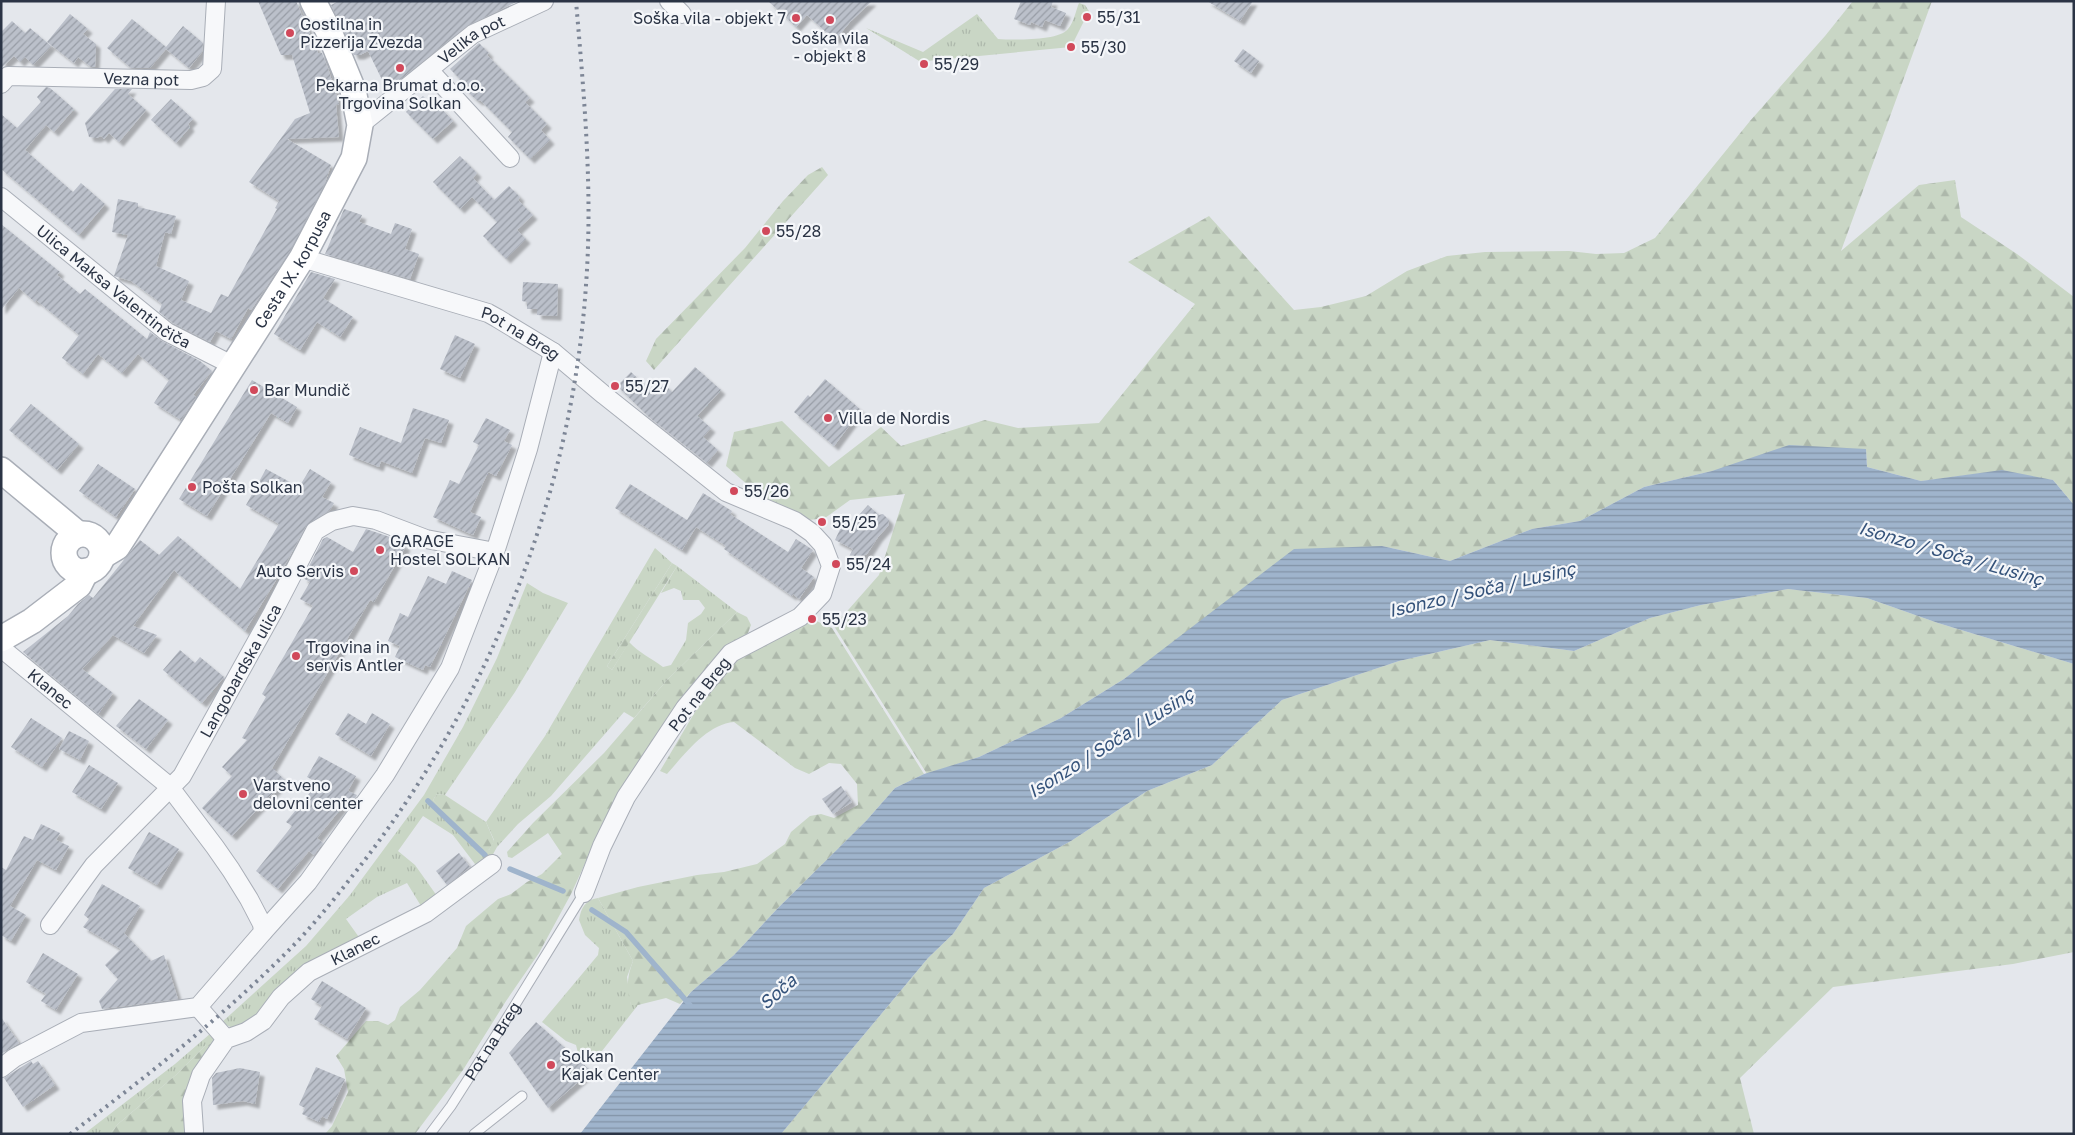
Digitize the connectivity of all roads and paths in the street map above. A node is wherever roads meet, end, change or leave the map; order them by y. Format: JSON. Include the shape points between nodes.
{"nodes":[{"id":1,"x":216,"y":1,"type":"edge"},
{"id":2,"x":313,"y":1,"type":"edge"},
{"id":3,"x":544,"y":1,"type":"edge"},
{"id":4,"x":669,"y":1,"type":"edge"},
{"id":5,"x":682,"y":14,"type":"dead end"},
{"id":6,"x":429,"y":70,"type":"junction"},
{"id":7,"x":1,"y":84,"type":"edge"},
{"id":8,"x":360,"y":125,"type":"junction"},
{"id":9,"x":510,"y":158,"type":"dead end"},
{"id":10,"x":1,"y":197,"type":"edge"},
{"id":11,"x":302,"y":258,"type":"junction"},
{"id":12,"x":553,"y":352,"type":"junction"},
{"id":13,"x":232,"y":365,"type":"junction"},
{"id":14,"x":1,"y":470,"type":"edge"},
{"id":15,"x":82,"y":551,"type":"junction"},
{"id":16,"x":495,"y":552,"type":"junction"},
{"id":17,"x":1,"y":639,"type":"edge"},
{"id":18,"x":1,"y":648,"type":"edge"},
{"id":19,"x":169,"y":786,"type":"junction"},
{"id":20,"x":492,"y":864,"type":"dead end"},
{"id":21,"x":584,"y":893,"type":"joint"},
{"id":22,"x":50,"y":925,"type":"dead end"},
{"id":23,"x":263,"y":932,"type":"junction"},
{"id":24,"x":198,"y":1007,"type":"junction"},
{"id":25,"x":226,"y":1039,"type":"junction"},
{"id":26,"x":1,"y":1068,"type":"edge"},
{"id":27,"x":522,"y":1096,"type":"dead end"},
{"id":28,"x":194,"y":1131,"type":"dead end"},
{"id":29,"x":430,"y":1134,"type":"edge"},
{"id":30,"x":474,"y":1134,"type":"edge"}],
"edges":[{"from":1,"to":7,"type":"street","name":"Vezna pot","via":[[212,69],[203,77],[191,80],[8,76]]},
{"from":2,"to":8,"type":"main road","name":"Cesta IX. korpusa","via":[[354,90]]},
{"from":3,"to":6,"type":"street","name":"Velika pot","via":[[473,34]]},
{"from":4,"to":5,"type":"street"},
{"from":6,"to":8,"type":"street","name":"Velika pot"},
{"from":6,"to":9,"type":"street","name":"Velika pot"},
{"from":8,"to":11,"type":"main road","name":"Cesta IX. korpusa","via":[[354,158]]},
{"from":10,"to":13,"type":"street","name":"Ulica Maksa Valentinčiča","via":[[167,332]]},
{"from":11,"to":12,"type":"street","name":"Pot na Breg","via":[[488,313]]},
{"from":11,"to":13,"type":"main road","name":"Cesta IX. korpusa"},
{"from":12,"to":16,"type":"street","via":[[528,448]]},
{"from":12,"to":21,"type":"street","name":"Pot na Breg","via":[[726,492],[795,522],[812,533],[823,545],[831,566],[822,594],[800,617],[731,653],[685,708],[626,797]]},
{"from":13,"to":15,"type":"main road","name":"Cesta IX. korpusa","via":[[136,517]]},
{"from":14,"to":15,"type":"main road","via":[[41,505]]},
{"from":15,"to":17,"type":"main road","via":[[47,610]]},
{"from":16,"to":19,"type":"street","name":"Langobardska ulica","via":[[426,538],[376,520],[353,516],[332,522],[315,532],[182,776]]},
{"from":16,"to":23,"type":"street","via":[[450,668],[385,775],[308,882]]},
{"from":18,"to":19,"type":"street","name":"Klanec"},
{"from":19,"to":22,"type":"street","via":[[94,865]]},
{"from":19,"to":23,"type":"street","name":"Klanec","via":[[235,877],[262,924]]},
{"from":20,"to":25,"type":"street","name":"Klanec","via":[[426,913],[309,972],[281,998],[263,1021]]},
{"from":21,"to":29,"type":"lane","name":"Pot na Breg","via":[[451,1106]]},
{"from":23,"to":24,"type":"street"},
{"from":24,"to":25,"type":"street"},
{"from":24,"to":26,"type":"street","via":[[80,1023]]},
{"from":25,"to":28,"type":"street","via":[[201,1075],[192,1101]]},
{"from":27,"to":30,"type":"lane"}]}
